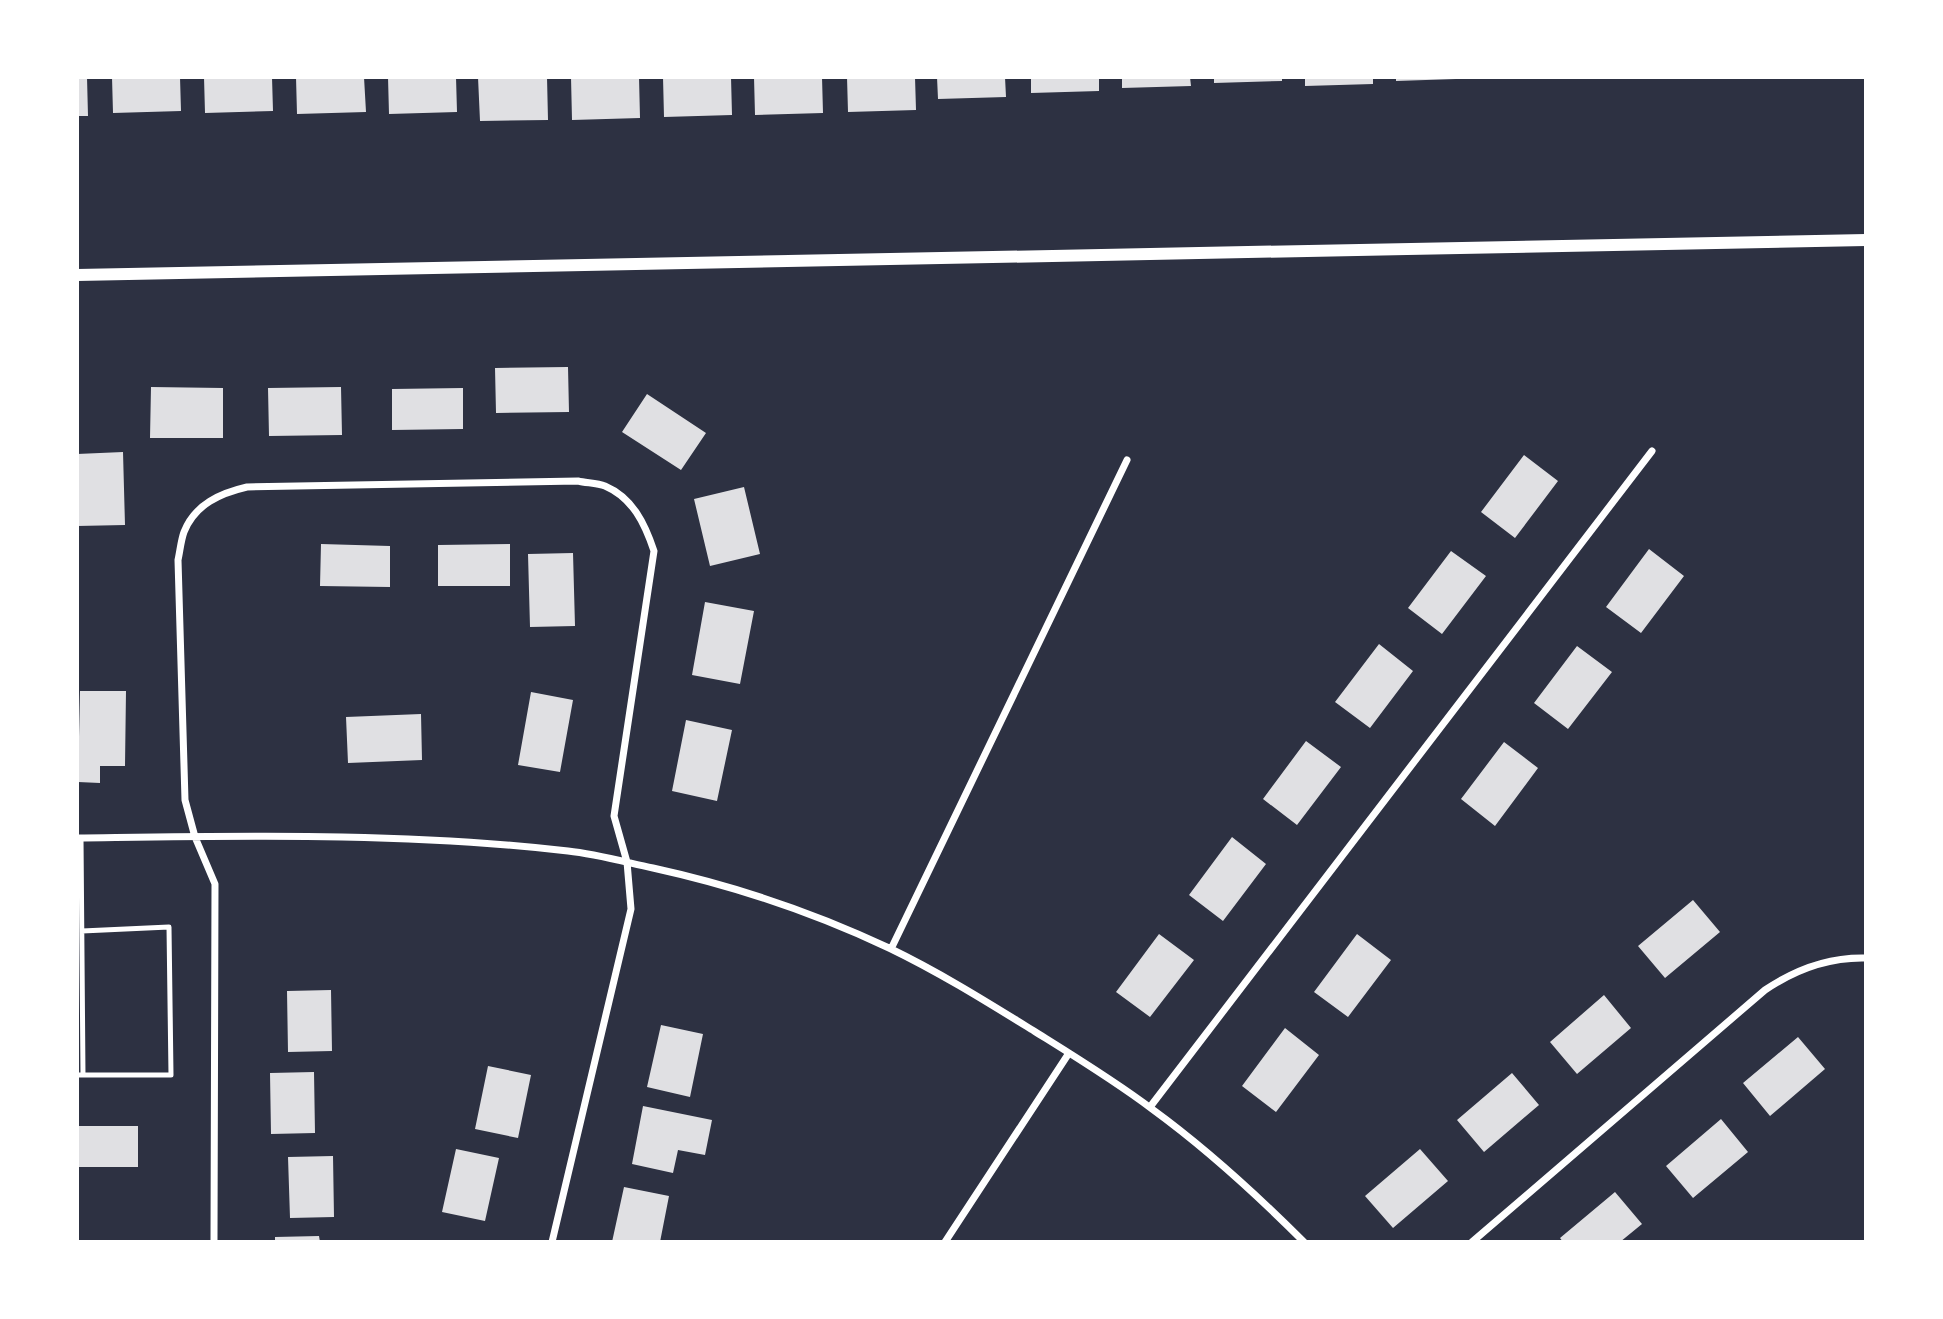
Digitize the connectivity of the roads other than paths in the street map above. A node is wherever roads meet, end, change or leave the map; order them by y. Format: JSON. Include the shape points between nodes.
{"nodes":[{"id":1,"x":1866,"y":240,"type":"edge"},
{"id":2,"x":77,"y":275,"type":"edge"},
{"id":3,"x":1652,"y":451,"type":"dead end"},
{"id":4,"x":1128,"y":460,"type":"dead end"},
{"id":5,"x":195,"y":837,"type":"junction"},
{"id":6,"x":79,"y":838,"type":"edge"},
{"id":7,"x":627,"y":862,"type":"junction"},
{"id":8,"x":82,"y":931,"type":"junction"},
{"id":9,"x":891,"y":949,"type":"junction"},
{"id":10,"x":1866,"y":958,"type":"edge"},
{"id":11,"x":1069,"y":1053,"type":"junction"},
{"id":12,"x":80,"y":1075,"type":"edge"},
{"id":13,"x":1150,"y":1107,"type":"junction"},
{"id":14,"x":214,"y":1242,"type":"edge"},
{"id":15,"x":552,"y":1242,"type":"edge"},
{"id":16,"x":945,"y":1242,"type":"edge"},
{"id":17,"x":1304,"y":1242,"type":"edge"},
{"id":18,"x":1472,"y":1242,"type":"edge"}],
"edges":[{"from":1,"to":2,"type":"street"},
{"from":3,"to":13,"type":"street"},
{"from":4,"to":9,"type":"street"},
{"from":5,"to":6,"type":"street"},
{"from":5,"to":7,"type":"street","via":[[400,838],[570,851]]},
{"from":5,"to":7,"type":"street","via":[[185,800],[178,560],[184,531],[201,507],[221,493],[247,487],[578,481],[605,486],[629,502],[646,526],[654,551],[614,816]]},
{"from":5,"to":14,"type":"street","via":[[215,884]]},
{"from":6,"to":8,"type":"lane"},
{"from":7,"to":9,"type":"street","via":[[774,900]]},
{"from":7,"to":15,"type":"street","via":[[631,909]]},
{"from":8,"to":12,"type":"lane"},
{"from":8,"to":12,"type":"lane","via":[[169,927],[171,1075]]},
{"from":9,"to":11,"type":"street"},
{"from":10,"to":18,"type":"street","via":[[1806,967],[1765,990]]},
{"from":11,"to":13,"type":"street"},
{"from":11,"to":16,"type":"street"},
{"from":13,"to":17,"type":"street","via":[[1220,1162]]}]}
